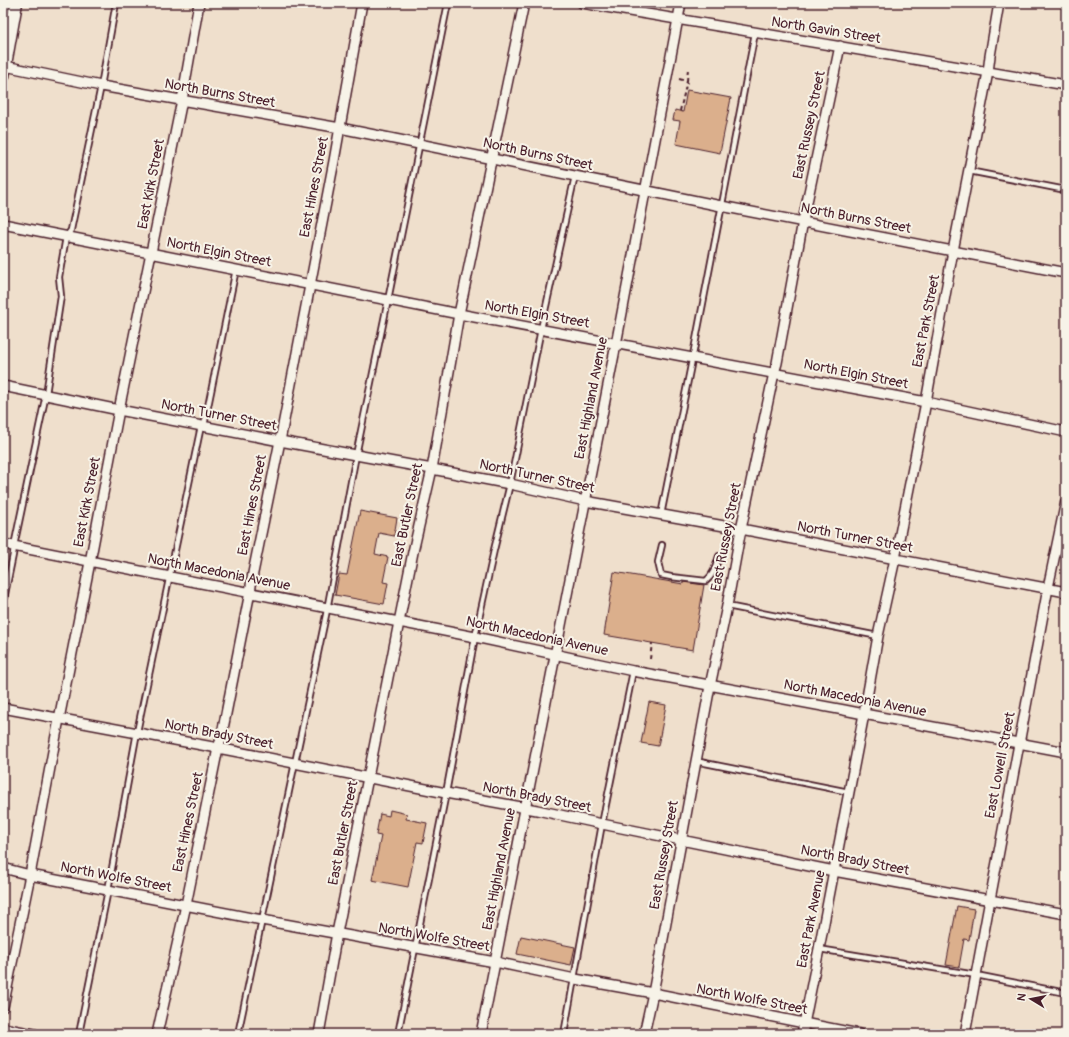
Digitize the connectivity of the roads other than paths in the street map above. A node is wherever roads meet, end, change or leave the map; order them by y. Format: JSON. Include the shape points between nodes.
{"nodes":[{"id":1,"x":16,"y":3,"type":"edge"},
{"id":2,"x":116,"y":3,"type":"edge"},
{"id":3,"x":199,"y":3,"type":"edge"},
{"id":4,"x":362,"y":3,"type":"edge"},
{"id":5,"x":448,"y":3,"type":"edge"},
{"id":6,"x":524,"y":3,"type":"edge"},
{"id":7,"x":582,"y":3,"type":"edge"},
{"id":8,"x":681,"y":3,"type":"edge"},
{"id":9,"x":999,"y":3,"type":"edge"},
{"id":10,"x":678,"y":20,"type":"junction"},
{"id":11,"x":755,"y":33,"type":"junction"},
{"id":12,"x":840,"y":46,"type":"junction"},
{"id":13,"x":4,"y":71,"type":"edge"},
{"id":14,"x":988,"y":72,"type":"junction"},
{"id":15,"x":1066,"y":85,"type":"edge"},
{"id":16,"x":101,"y":86,"type":"junction"},
{"id":17,"x":182,"y":100,"type":"junction"},
{"id":18,"x":340,"y":128,"type":"junction"},
{"id":19,"x":419,"y":144,"type":"junction"},
{"id":20,"x":491,"y":158,"type":"junction"},
{"id":21,"x":969,"y":171,"type":"junction"},
{"id":22,"x":575,"y":175,"type":"junction"},
{"id":23,"x":646,"y":190,"type":"junction"},
{"id":24,"x":1066,"y":190,"type":"edge"},
{"id":25,"x":721,"y":206,"type":"junction"},
{"id":26,"x":803,"y":221,"type":"junction"},
{"id":27,"x":3,"y":224,"type":"edge"},
{"id":28,"x":66,"y":237,"type":"junction"},
{"id":29,"x":953,"y":252,"type":"junction"},
{"id":30,"x":151,"y":253,"type":"junction"},
{"id":31,"x":236,"y":269,"type":"junction"},
{"id":32,"x":1066,"y":273,"type":"edge"},
{"id":33,"x":310,"y":284,"type":"junction"},
{"id":34,"x":388,"y":300,"type":"junction"},
{"id":35,"x":459,"y":314,"type":"junction"},
{"id":36,"x":541,"y":329,"type":"junction"},
{"id":37,"x":617,"y":343,"type":"junction"},
{"id":38,"x":692,"y":358,"type":"junction"},
{"id":39,"x":774,"y":373,"type":"junction"},
{"id":40,"x":3,"y":386,"type":"edge"},
{"id":41,"x":46,"y":394,"type":"junction"},
{"id":42,"x":926,"y":402,"type":"junction"},
{"id":43,"x":119,"y":410,"type":"junction"},
{"id":44,"x":203,"y":426,"type":"junction"},
{"id":45,"x":1066,"y":432,"type":"edge"},
{"id":46,"x":280,"y":441,"type":"junction"},
{"id":47,"x":356,"y":455,"type":"junction"},
{"id":48,"x":432,"y":469,"type":"junction"},
{"id":49,"x":510,"y":484,"type":"junction"},
{"id":50,"x":585,"y":501,"type":"junction"},
{"id":51,"x":1066,"y":502,"type":"edge"},
{"id":52,"x":661,"y":515,"type":"junction"},
{"id":53,"x":741,"y":529,"type":"junction"},
{"id":54,"x":3,"y":544,"type":"edge"},
{"id":55,"x":662,"y":545,"type":"dead end"},
{"id":56,"x":14,"y":546,"type":"junction"},
{"id":57,"x":718,"y":556,"type":"dead end"},
{"id":58,"x":895,"y":559,"type":"junction"},
{"id":59,"x":90,"y":562,"type":"junction"},
{"id":60,"x":170,"y":577,"type":"junction"},
{"id":61,"x":1048,"y":588,"type":"junction"},
{"id":62,"x":250,"y":592,"type":"junction"},
{"id":63,"x":1066,"y":592,"type":"edge"},
{"id":64,"x":3,"y":604,"type":"edge"},
{"id":65,"x":726,"y":606,"type":"junction"},
{"id":66,"x":328,"y":607,"type":"junction"},
{"id":67,"x":400,"y":622,"type":"junction"},
{"id":68,"x":475,"y":636,"type":"junction"},
{"id":69,"x":878,"y":636,"type":"junction"},
{"id":70,"x":555,"y":654,"type":"junction"},
{"id":71,"x":633,"y":671,"type":"junction"},
{"id":72,"x":710,"y":686,"type":"junction"},
{"id":73,"x":3,"y":708,"type":"edge"},
{"id":74,"x":864,"y":714,"type":"junction"},
{"id":75,"x":59,"y":719,"type":"junction"},
{"id":76,"x":137,"y":732,"type":"junction"},
{"id":77,"x":1019,"y":743,"type":"junction"},
{"id":78,"x":218,"y":748,"type":"junction"},
{"id":79,"x":1066,"y":752,"type":"edge"},
{"id":80,"x":695,"y":761,"type":"junction"},
{"id":81,"x":295,"y":763,"type":"junction"},
{"id":82,"x":368,"y":778,"type":"junction"},
{"id":83,"x":848,"y":792,"type":"junction"},
{"id":84,"x":446,"y":793,"type":"junction"},
{"id":85,"x":525,"y":808,"type":"junction"},
{"id":86,"x":602,"y":824,"type":"junction"},
{"id":87,"x":681,"y":840,"type":"junction"},
{"id":88,"x":3,"y":868,"type":"edge"},
{"id":89,"x":834,"y":870,"type":"junction"},
{"id":90,"x":30,"y":875,"type":"junction"},
{"id":91,"x":108,"y":890,"type":"junction"},
{"id":92,"x":989,"y":900,"type":"junction"},
{"id":93,"x":186,"y":905,"type":"junction"},
{"id":94,"x":1066,"y":914,"type":"edge"},
{"id":95,"x":262,"y":920,"type":"junction"},
{"id":96,"x":337,"y":933,"type":"junction"},
{"id":97,"x":415,"y":948,"type":"junction"},
{"id":98,"x":820,"y":949,"type":"junction"},
{"id":99,"x":495,"y":962,"type":"junction"},
{"id":100,"x":976,"y":975,"type":"junction"},
{"id":101,"x":574,"y":979,"type":"junction"},
{"id":102,"x":653,"y":993,"type":"junction"},
{"id":103,"x":1066,"y":993,"type":"edge"},
{"id":104,"x":3,"y":1007,"type":"edge"},
{"id":105,"x":804,"y":1023,"type":"junction"},
{"id":106,"x":3,"y":1028,"type":"edge"},
{"id":107,"x":34,"y":1034,"type":"edge"},
{"id":108,"x":79,"y":1034,"type":"edge"},
{"id":109,"x":157,"y":1034,"type":"edge"},
{"id":110,"x":238,"y":1034,"type":"edge"},
{"id":111,"x":319,"y":1034,"type":"edge"},
{"id":112,"x":398,"y":1034,"type":"edge"},
{"id":113,"x":481,"y":1034,"type":"edge"},
{"id":114,"x":564,"y":1034,"type":"edge"},
{"id":115,"x":644,"y":1034,"type":"edge"},
{"id":116,"x":802,"y":1034,"type":"edge"},
{"id":117,"x":860,"y":1034,"type":"edge"},
{"id":118,"x":965,"y":1034,"type":"edge"}],
"edges":[{"from":1,"to":13,"type":"street"},
{"from":2,"to":16,"type":"lane"},
{"from":3,"to":17,"type":"street","name":"East Kirk Street"},
{"from":4,"to":18,"type":"street","name":"East Hines Street"},
{"from":5,"to":19,"type":"lane"},
{"from":6,"to":20,"type":"street","name":"East Butler Street"},
{"from":7,"to":10,"type":"street","name":"North Gavin Street"},
{"from":8,"to":10,"type":"street","name":"East Highland Avenue"},
{"from":9,"to":14,"type":"street","name":"East Park Street"},
{"from":10,"to":11,"type":"street","name":"North Gavin Street"},
{"from":10,"to":23,"type":"street","name":"East Highland Avenue"},
{"from":11,"to":12,"type":"street","name":"North Gavin Street"},
{"from":11,"to":25,"type":"lane"},
{"from":12,"to":14,"type":"street","name":"North Gavin Street"},
{"from":12,"to":26,"type":"street","name":"East Russey Street"},
{"from":13,"to":16,"type":"street","name":"North Burns Street"},
{"from":14,"to":15,"type":"street","name":"North Gavin Street"},
{"from":14,"to":21,"type":"street","name":"East Park Street"},
{"from":16,"to":17,"type":"street","name":"North Burns Street"},
{"from":16,"to":28,"type":"lane","via":[[71,230]]},
{"from":17,"to":18,"type":"street","name":"North Burns Street"},
{"from":17,"to":30,"type":"street","name":"East Kirk Street"},
{"from":18,"to":19,"type":"street","name":"North Burns Street"},
{"from":18,"to":33,"type":"street","name":"East Hines Street"},
{"from":19,"to":20,"type":"street","name":"North Burns Street"},
{"from":19,"to":34,"type":"lane"},
{"from":20,"to":22,"type":"street","name":"North Burns Street"},
{"from":20,"to":35,"type":"street","name":"East Butler Street"},
{"from":21,"to":24,"type":"lane"},
{"from":21,"to":29,"type":"street","name":"East Park Street"},
{"from":22,"to":23,"type":"street","name":"North Burns Street"},
{"from":22,"to":36,"type":"lane"},
{"from":23,"to":25,"type":"street","name":"North Burns Street"},
{"from":23,"to":37,"type":"street","name":"East Highland Avenue"},
{"from":25,"to":26,"type":"street","name":"North Burns Street"},
{"from":25,"to":38,"type":"lane"},
{"from":26,"to":29,"type":"street","name":"North Burns Street"},
{"from":26,"to":39,"type":"street","name":"East Russey Street"},
{"from":27,"to":28,"type":"street","name":"North Elgin Street"},
{"from":28,"to":30,"type":"street","name":"North Elgin Street"},
{"from":28,"to":41,"type":"lane","via":[[59,277],[61,296]]},
{"from":29,"to":32,"type":"street","name":"North Burns Street"},
{"from":29,"to":42,"type":"street","name":"East Park Street"},
{"from":30,"to":31,"type":"street","name":"North Elgin Street"},
{"from":30,"to":43,"type":"street","name":"East Kirk Street"},
{"from":31,"to":33,"type":"street","name":"North Elgin Street"},
{"from":31,"to":44,"type":"lane"},
{"from":33,"to":34,"type":"street","name":"North Elgin Street"},
{"from":33,"to":46,"type":"street","name":"East Hines Street"},
{"from":34,"to":35,"type":"street","name":"North Elgin Street"},
{"from":34,"to":47,"type":"lane"},
{"from":35,"to":36,"type":"street","name":"North Elgin Street"},
{"from":35,"to":48,"type":"street","name":"East Butler Street"},
{"from":36,"to":37,"type":"street","name":"North Elgin Street"},
{"from":36,"to":49,"type":"lane"},
{"from":37,"to":38,"type":"street","name":"North Elgin Street"},
{"from":37,"to":50,"type":"street","name":"East Highland Avenue"},
{"from":38,"to":39,"type":"street","name":"North Elgin Street"},
{"from":38,"to":52,"type":"lane"},
{"from":39,"to":42,"type":"street","name":"North Elgin Street"},
{"from":39,"to":53,"type":"street","name":"East Russey Street"},
{"from":40,"to":41,"type":"street","name":"North Turner Street"},
{"from":41,"to":43,"type":"street","name":"North Turner Street"},
{"from":41,"to":56,"type":"lane"},
{"from":42,"to":45,"type":"street","name":"North Elgin Street"},
{"from":42,"to":58,"type":"street","name":"East Park Street"},
{"from":43,"to":44,"type":"street","name":"North Turner Street"},
{"from":43,"to":59,"type":"street","name":"East Kirk Street"},
{"from":44,"to":46,"type":"street","name":"North Turner Street"},
{"from":44,"to":60,"type":"lane"},
{"from":46,"to":47,"type":"street","name":"North Turner Street"},
{"from":46,"to":62,"type":"street","name":"East Hines Street"},
{"from":47,"to":48,"type":"street","name":"North Turner Street"},
{"from":47,"to":66,"type":"lane"},
{"from":48,"to":49,"type":"street","name":"North Turner Street"},
{"from":48,"to":67,"type":"street","name":"East Butler Street"},
{"from":49,"to":50,"type":"street","name":"North Turner Street"},
{"from":49,"to":68,"type":"lane"},
{"from":50,"to":52,"type":"street","name":"North Turner Street"},
{"from":50,"to":70,"type":"street","name":"East Highland Avenue"},
{"from":51,"to":61,"type":"street","name":"East Lowell Street"},
{"from":52,"to":53,"type":"street","name":"North Turner Street"},
{"from":53,"to":58,"type":"street","name":"North Turner Street"},
{"from":53,"to":65,"type":"street","name":"East Russey Street"},
{"from":54,"to":56,"type":"street","name":"North Macedonia Avenue"},
{"from":55,"to":57,"type":"lane","via":[[658,562],[661,575],[671,577],[706,581],[716,568]]},
{"from":56,"to":59,"type":"street","name":"North Macedonia Avenue"},
{"from":56,"to":64,"type":"lane"},
{"from":58,"to":61,"type":"street","name":"North Turner Street"},
{"from":58,"to":69,"type":"street","name":"East Park Street"},
{"from":59,"to":60,"type":"street","name":"North Macedonia Avenue"},
{"from":59,"to":75,"type":"street","name":"East Kirk Street"},
{"from":60,"to":62,"type":"street","name":"North Macedonia Avenue"},
{"from":60,"to":76,"type":"lane"},
{"from":61,"to":63,"type":"street","name":"North Turner Street"},
{"from":61,"to":77,"type":"street","name":"East Lowell Street"},
{"from":62,"to":66,"type":"street","name":"North Macedonia Avenue"},
{"from":62,"to":78,"type":"street","name":"East Hines Street"},
{"from":65,"to":69,"type":"lane"},
{"from":65,"to":72,"type":"street","name":"East Russey Street"},
{"from":66,"to":67,"type":"street","name":"North Macedonia Avenue"},
{"from":66,"to":81,"type":"lane"},
{"from":67,"to":68,"type":"street","name":"North Macedonia Avenue"},
{"from":67,"to":82,"type":"street","name":"East Butler Street"},
{"from":68,"to":70,"type":"street","name":"North Macedonia Avenue"},
{"from":68,"to":84,"type":"lane"},
{"from":69,"to":74,"type":"street","name":"East Park Street"},
{"from":70,"to":71,"type":"street","name":"North Macedonia Avenue"},
{"from":70,"to":85,"type":"street","name":"East Highland Avenue"},
{"from":71,"to":72,"type":"street","name":"North Macedonia Avenue"},
{"from":71,"to":86,"type":"lane"},
{"from":72,"to":74,"type":"street","name":"North Macedonia Avenue"},
{"from":72,"to":80,"type":"street","name":"East Russey Street"},
{"from":73,"to":75,"type":"street","name":"North Brady Street"},
{"from":74,"to":77,"type":"street","name":"North Macedonia Avenue"},
{"from":74,"to":83,"type":"street","name":"East Park Avenue"},
{"from":75,"to":76,"type":"street","name":"North Brady Street"},
{"from":75,"to":90,"type":"street","name":"East Kirk Street"},
{"from":76,"to":78,"type":"street","name":"North Brady Street"},
{"from":76,"to":91,"type":"lane"},
{"from":77,"to":79,"type":"street","name":"North Macedonia Avenue"},
{"from":77,"to":92,"type":"street","name":"East Lowell Street"},
{"from":78,"to":81,"type":"street","name":"North Brady Street"},
{"from":78,"to":93,"type":"street","name":"East Hines Street"},
{"from":80,"to":83,"type":"lane"},
{"from":80,"to":87,"type":"street","name":"East Russey Street"},
{"from":81,"to":82,"type":"street","name":"North Brady Street"},
{"from":81,"to":95,"type":"lane"},
{"from":82,"to":84,"type":"street","name":"North Brady Street"},
{"from":82,"to":96,"type":"street","name":"East Butler Street"},
{"from":83,"to":89,"type":"street","name":"East Park Avenue"},
{"from":84,"to":85,"type":"street","name":"North Brady Street"},
{"from":84,"to":97,"type":"lane"},
{"from":85,"to":86,"type":"street","name":"North Brady Street"},
{"from":85,"to":99,"type":"street","name":"East Highland Avenue"},
{"from":86,"to":87,"type":"street","name":"North Brady Street"},
{"from":86,"to":101,"type":"lane"},
{"from":87,"to":89,"type":"street","name":"North Brady Street"},
{"from":87,"to":102,"type":"street","name":"East Russey Street"},
{"from":88,"to":90,"type":"street","name":"North Wolfe Street"},
{"from":89,"to":92,"type":"street","name":"North Brady Street"},
{"from":89,"to":98,"type":"street","name":"East Park Avenue"},
{"from":90,"to":91,"type":"street","name":"North Wolfe Street"},
{"from":90,"to":104,"type":"street","name":"East Kirk Street"},
{"from":91,"to":93,"type":"street","name":"North Wolfe Street"},
{"from":91,"to":108,"type":"lane"},
{"from":92,"to":94,"type":"street","name":"North Brady Street"},
{"from":92,"to":100,"type":"street","name":"East Lowell Street"},
{"from":93,"to":95,"type":"street","name":"North Wolfe Street"},
{"from":93,"to":109,"type":"street","name":"East Hines Street"},
{"from":95,"to":96,"type":"street","name":"North Wolfe Street"},
{"from":95,"to":110,"type":"lane"},
{"from":96,"to":97,"type":"street","name":"North Wolfe Street"},
{"from":96,"to":111,"type":"street","name":"East Butler Street"},
{"from":97,"to":99,"type":"street","name":"North Wolfe Street"},
{"from":97,"to":112,"type":"lane"},
{"from":98,"to":100,"type":"lane"},
{"from":98,"to":105,"type":"street","name":"East Park Avenue"},
{"from":99,"to":101,"type":"street","name":"North Wolfe Street"},
{"from":99,"to":113,"type":"street","name":"East Highland Avenue"},
{"from":100,"to":103,"type":"lane"},
{"from":100,"to":118,"type":"street","name":"East Lowell Street"},
{"from":101,"to":102,"type":"street","name":"North Wolfe Street"},
{"from":101,"to":114,"type":"lane"},
{"from":102,"to":105,"type":"street","name":"North Wolfe Street"},
{"from":102,"to":115,"type":"street","name":"East Russey Street"},
{"from":105,"to":116,"type":"street","name":"East Park Avenue"},
{"from":105,"to":117,"type":"street","name":"North Wolfe Street"},
{"from":106,"to":107,"type":"street"}]}
